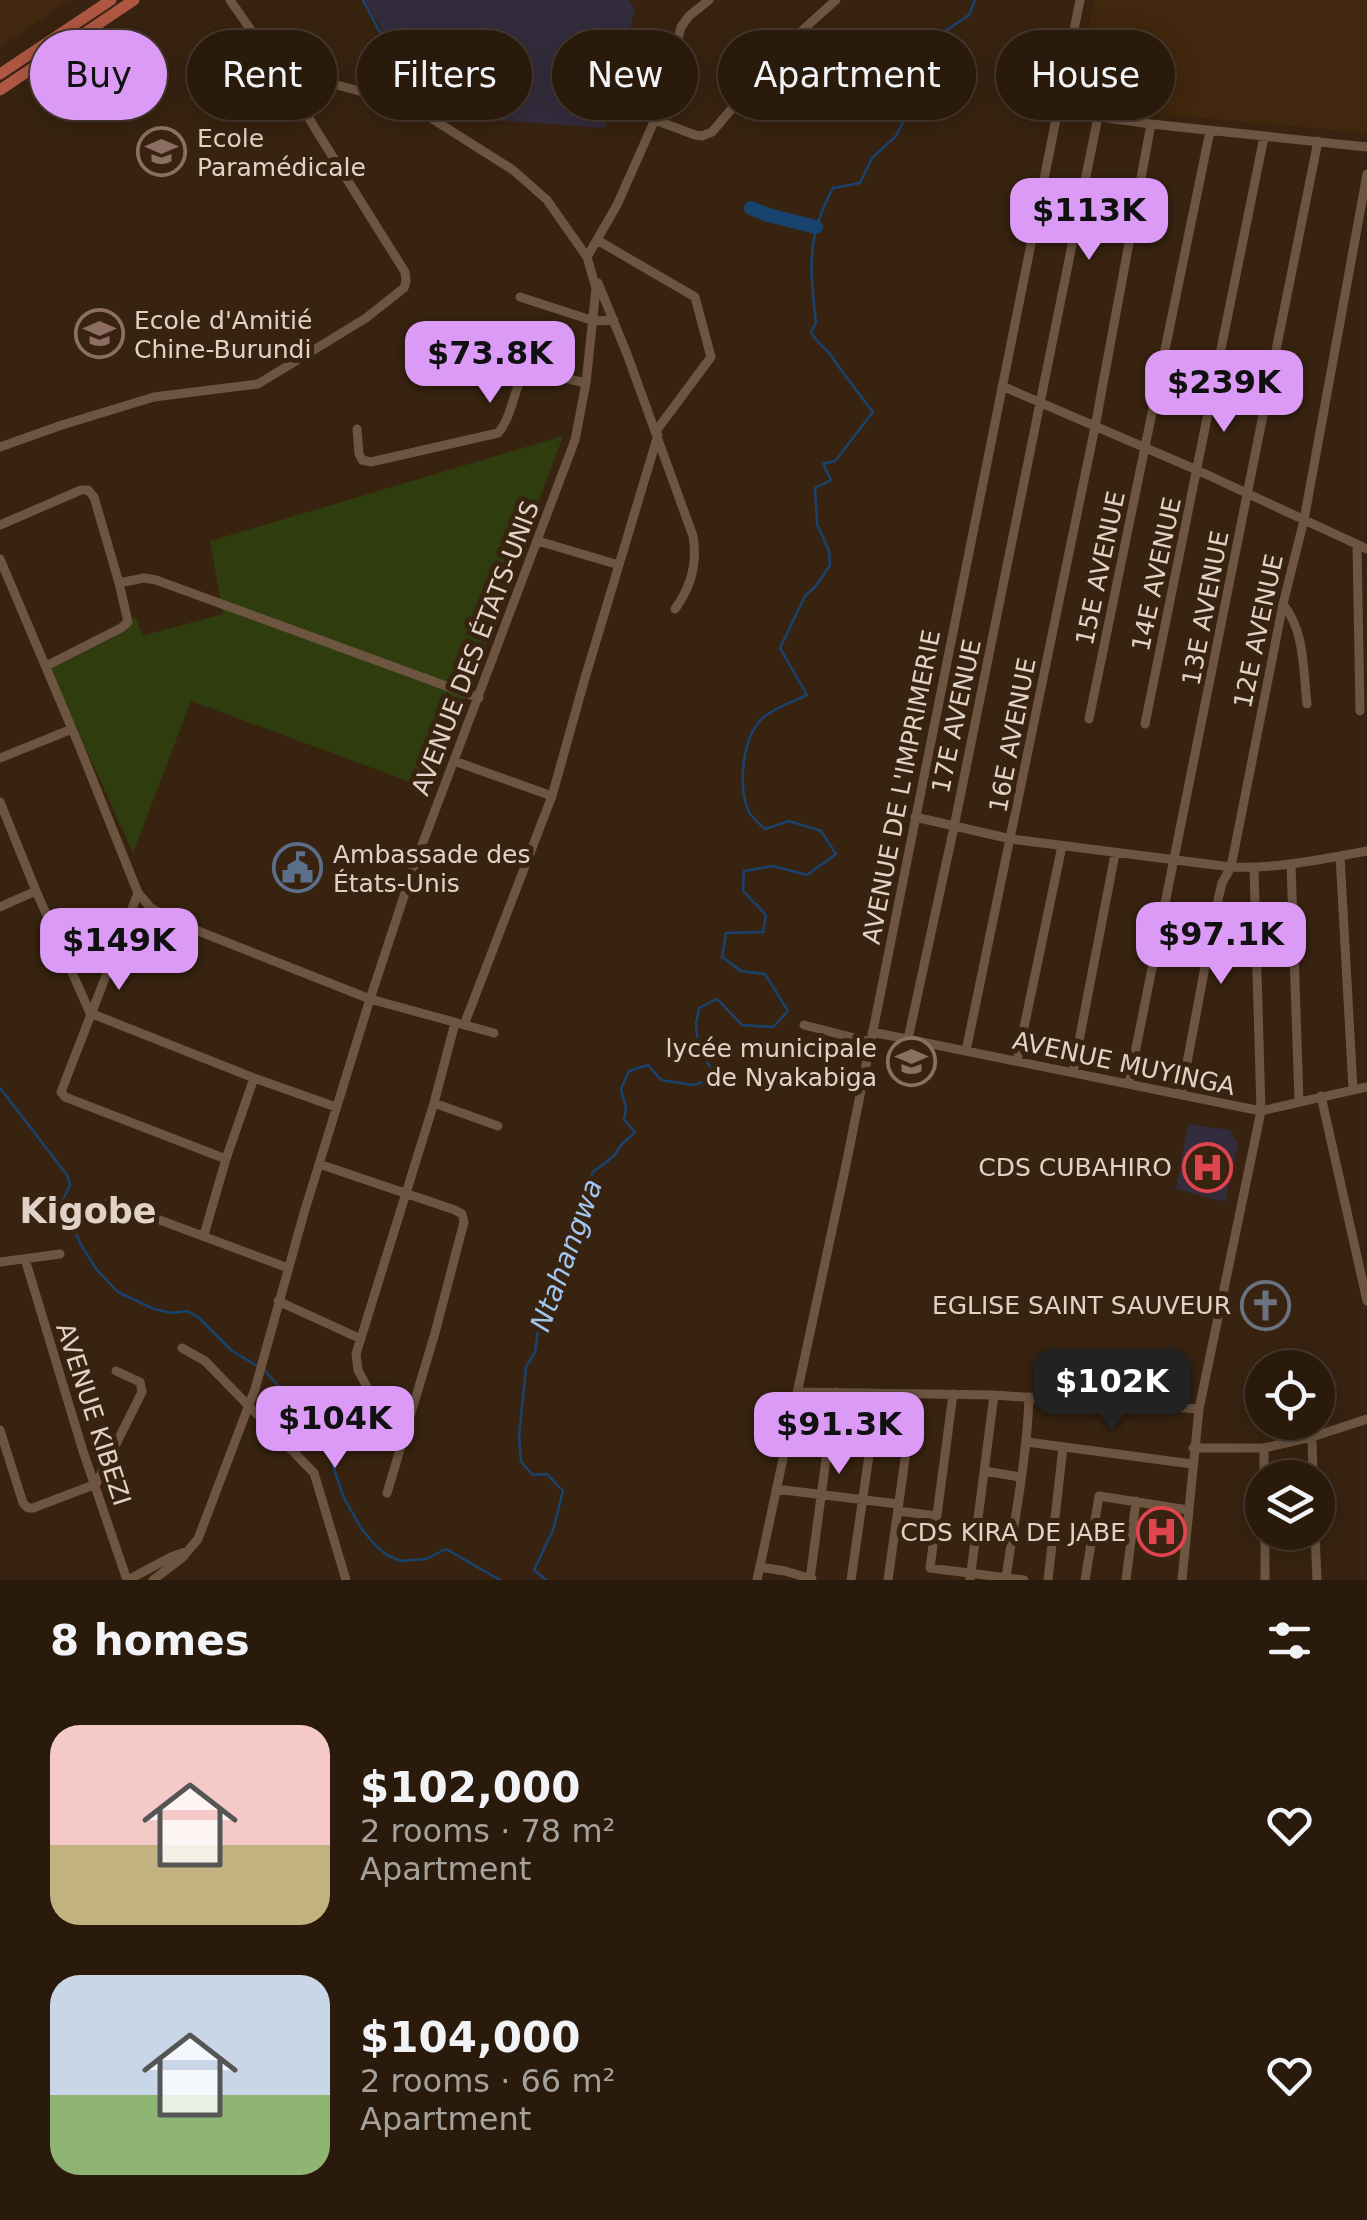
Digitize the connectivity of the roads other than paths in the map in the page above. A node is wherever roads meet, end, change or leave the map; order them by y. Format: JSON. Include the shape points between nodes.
{"nodes":[{"id":1,"x":111,"y":0,"type":"edge"},
{"id":2,"x":134,"y":0,"type":"edge"},
{"id":3,"x":230,"y":0,"type":"edge"},
{"id":4,"x":709,"y":0,"type":"edge"},
{"id":5,"x":836,"y":0,"type":"edge"},
{"id":6,"x":1080,"y":0,"type":"edge"},
{"id":7,"x":251,"y":30,"type":"edge"},
{"id":8,"x":680,"y":30,"type":"edge"},
{"id":9,"x":1074,"y":30,"type":"edge"},
{"id":10,"x":0,"y":74,"type":"edge"},
{"id":11,"x":337,"y":85,"type":"edge"},
{"id":12,"x":0,"y":90,"type":"edge"},
{"id":13,"x":310,"y":120,"type":"edge"},
{"id":14,"x":655,"y":120,"type":"joint"},
{"id":15,"x":1056,"y":120,"type":"edge"},
{"id":16,"x":1098,"y":120,"type":"edge"},
{"id":17,"x":1115,"y":120,"type":"edge"},
{"id":18,"x":1150,"y":124,"type":"junction"},
{"id":19,"x":1210,"y":132,"type":"junction"},
{"id":20,"x":1264,"y":137,"type":"junction"},
{"id":21,"x":1318,"y":141,"type":"junction"},
{"id":22,"x":1367,"y":147,"type":"edge"},
{"id":23,"x":1367,"y":174,"type":"edge"},
{"id":24,"x":1365,"y":194,"type":"edge"},
{"id":25,"x":598,"y":240,"type":"junction"},
{"id":26,"x":586,"y":258,"type":"junction"},
{"id":27,"x":592,"y":271,"type":"junction"},
{"id":28,"x":520,"y":297,"type":"dead end"},
{"id":29,"x":614,"y":320,"type":"junction"},
{"id":30,"x":594,"y":321,"type":"junction"},
{"id":31,"x":455,"y":369,"type":"dead end"},
{"id":32,"x":526,"y":369,"type":"junction"},
{"id":33,"x":586,"y":384,"type":"junction"},
{"id":34,"x":1002,"y":386,"type":"junction"},
{"id":35,"x":1042,"y":401,"type":"junction"},
{"id":36,"x":1095,"y":427,"type":"junction"},
{"id":37,"x":357,"y":429,"type":"dead end"},
{"id":38,"x":657,"y":433,"type":"junction"},
{"id":39,"x":0,"y":447,"type":"edge"},
{"id":40,"x":1146,"y":448,"type":"junction"},
{"id":41,"x":1197,"y":470,"type":"junction"},
{"id":42,"x":1249,"y":493,"type":"junction"},
{"id":43,"x":1304,"y":520,"type":"junction"},
{"id":44,"x":0,"y":525,"type":"edge"},
{"id":45,"x":538,"y":541,"type":"junction"},
{"id":46,"x":1362,"y":547,"type":"edge"},
{"id":47,"x":0,"y":559,"type":"edge"},
{"id":48,"x":619,"y":565,"type":"junction"},
{"id":49,"x":119,"y":583,"type":"junction"},
{"id":50,"x":1283,"y":604,"type":"junction"},
{"id":51,"x":674,"y":609,"type":"dead end"},
{"id":52,"x":46,"y":666,"type":"junction"},
{"id":53,"x":479,"y":698,"type":"junction"},
{"id":54,"x":1307,"y":704,"type":"dead end"},
{"id":55,"x":1360,"y":711,"type":"dead end"},
{"id":56,"x":1089,"y":719,"type":"dead end"},
{"id":57,"x":1145,"y":724,"type":"dead end"},
{"id":58,"x":72,"y":729,"type":"junction"},
{"id":59,"x":0,"y":758,"type":"edge"},
{"id":60,"x":454,"y":761,"type":"junction"},
{"id":61,"x":552,"y":796,"type":"junction"},
{"id":62,"x":0,"y":802,"type":"edge"},
{"id":63,"x":915,"y":817,"type":"junction"},
{"id":64,"x":954,"y":827,"type":"junction"},
{"id":65,"x":5,"y":831,"type":"edge"},
{"id":66,"x":1011,"y":839,"type":"junction"},
{"id":67,"x":1062,"y":846,"type":"junction"},
{"id":68,"x":1367,"y":851,"type":"edge"},
{"id":69,"x":1115,"y":854,"type":"junction"},
{"id":70,"x":1340,"y":856,"type":"junction"},
{"id":71,"x":1175,"y":860,"type":"junction"},
{"id":72,"x":1291,"y":864,"type":"junction"},
{"id":73,"x":1230,"y":867,"type":"junction"},
{"id":74,"x":1254,"y":868,"type":"junction"},
{"id":75,"x":36,"y":891,"type":"junction"},
{"id":76,"x":138,"y":893,"type":"junction"},
{"id":77,"x":0,"y":906,"type":"edge"},
{"id":78,"x":370,"y":998,"type":"junction"},
{"id":79,"x":90,"y":1013,"type":"junction"},
{"id":80,"x":460,"y":1024,"type":"junction"},
{"id":81,"x":804,"y":1026,"type":"dead end"},
{"id":82,"x":494,"y":1032,"type":"dead end"},
{"id":83,"x":871,"y":1037,"type":"junction"},
{"id":84,"x":908,"y":1039,"type":"junction"},
{"id":85,"x":966,"y":1051,"type":"junction"},
{"id":86,"x":1017,"y":1061,"type":"junction"},
{"id":87,"x":1073,"y":1072,"type":"junction"},
{"id":88,"x":254,"y":1078,"type":"junction"},
{"id":89,"x":1129,"y":1083,"type":"junction"},
{"id":90,"x":1367,"y":1086,"type":"edge"},
{"id":91,"x":1353,"y":1090,"type":"junction"},
{"id":92,"x":1181,"y":1095,"type":"junction"},
{"id":93,"x":1321,"y":1096,"type":"junction"},
{"id":94,"x":1299,"y":1102,"type":"junction"},
{"id":95,"x":434,"y":1103,"type":"junction"},
{"id":96,"x":336,"y":1107,"type":"junction"},
{"id":97,"x":1260,"y":1111,"type":"junction"},
{"id":98,"x":498,"y":1126,"type":"dead end"},
{"id":99,"x":226,"y":1159,"type":"junction"},
{"id":100,"x":319,"y":1164,"type":"junction"},
{"id":101,"x":406,"y":1193,"type":"junction"},
{"id":102,"x":109,"y":1201,"type":"dead end"},
{"id":103,"x":204,"y":1235,"type":"junction"},
{"id":104,"x":60,"y":1254,"type":"dead end"},
{"id":105,"x":25,"y":1259,"type":"junction"},
{"id":106,"x":0,"y":1262,"type":"edge"},
{"id":107,"x":288,"y":1268,"type":"junction"},
{"id":108,"x":1363,"y":1270,"type":"edge"},
{"id":109,"x":1367,"y":1301,"type":"edge"},
{"id":110,"x":278,"y":1302,"type":"junction"},
{"id":111,"x":361,"y":1339,"type":"junction"},
{"id":112,"x":182,"y":1348,"type":"dead end"},
{"id":113,"x":116,"y":1371,"type":"dead end"},
{"id":114,"x":797,"y":1392,"type":"junction"},
{"id":115,"x":834,"y":1392,"type":"junction"},
{"id":116,"x":878,"y":1393,"type":"junction"},
{"id":117,"x":953,"y":1394,"type":"junction"},
{"id":118,"x":994,"y":1394,"type":"junction"},
{"id":119,"x":914,"y":1395,"type":"junction"},
{"id":120,"x":1029,"y":1397,"type":"junction"},
{"id":121,"x":249,"y":1406,"type":"junction"},
{"id":122,"x":1199,"y":1409,"type":"junction"},
{"id":123,"x":1367,"y":1419,"type":"edge"},
{"id":124,"x":1335,"y":1429,"type":"edge"},
{"id":125,"x":0,"y":1430,"type":"edge"},
{"id":126,"x":1299,"y":1440,"type":"edge"},
{"id":127,"x":1027,"y":1442,"type":"junction"},
{"id":128,"x":1063,"y":1447,"type":"junction"},
{"id":129,"x":400,"y":1448,"type":"junction"},
{"id":130,"x":1194,"y":1448,"type":"junction"},
{"id":131,"x":1264,"y":1448,"type":"junction"},
{"id":132,"x":1264,"y":1460,"type":"edge"},
{"id":133,"x":1192,"y":1464,"type":"junction"},
{"id":134,"x":984,"y":1472,"type":"junction"},
{"id":135,"x":1020,"y":1477,"type":"junction"},
{"id":136,"x":96,"y":1484,"type":"junction"},
{"id":137,"x":776,"y":1489,"type":"junction"},
{"id":138,"x":387,"y":1493,"type":"dead end"},
{"id":139,"x":823,"y":1495,"type":"junction"},
{"id":140,"x":863,"y":1501,"type":"junction"},
{"id":141,"x":1136,"y":1501,"type":"junction"},
{"id":142,"x":898,"y":1508,"type":"junction"},
{"id":143,"x":1188,"y":1510,"type":"junction"},
{"id":144,"x":937,"y":1516,"type":"junction"},
{"id":145,"x":190,"y":1550,"type":"junction"},
{"id":146,"x":1264,"y":1550,"type":"edge"},
{"id":147,"x":1316,"y":1550,"type":"edge"},
{"id":148,"x":760,"y":1566,"type":"junction"},
{"id":149,"x":970,"y":1577,"type":"edge"},
{"id":150,"x":1006,"y":1578,"type":"junction"},
{"id":151,"x":127,"y":1580,"type":"edge"},
{"id":152,"x":153,"y":1580,"type":"edge"},
{"id":153,"x":346,"y":1580,"type":"edge"},
{"id":154,"x":757,"y":1580,"type":"edge"},
{"id":155,"x":812,"y":1580,"type":"edge"},
{"id":156,"x":851,"y":1580,"type":"edge"},
{"id":157,"x":888,"y":1580,"type":"edge"},
{"id":158,"x":1021,"y":1580,"type":"edge"},
{"id":159,"x":1048,"y":1580,"type":"edge"},
{"id":160,"x":1085,"y":1580,"type":"edge"},
{"id":161,"x":1126,"y":1580,"type":"edge"},
{"id":162,"x":1182,"y":1580,"type":"edge"},
{"id":163,"x":1265,"y":1580,"type":"edge"},
{"id":164,"x":1317,"y":1580,"type":"edge"}],
"edges":[{"from":1,"to":10,"type":"main road"},
{"from":2,"to":12,"type":"main road"},
{"from":3,"to":7,"type":"street"},
{"from":4,"to":8,"type":"street"},
{"from":5,"to":14,"type":"street","via":[[712,132],[695,135]]},
{"from":6,"to":9,"type":"street","name":"AVENUE DE L'IMPRIMERIE"},
{"from":11,"to":26,"type":"street","name":"AVENUE DES ÉTATS-UNIS","via":[[415,108],[513,170],[544,196]]},
{"from":13,"to":39,"type":"street","via":[[406,272],[404,288],[258,384],[154,397]]},
{"from":14,"to":25,"type":"street"},
{"from":15,"to":34,"type":"street","name":"AVENUE DE L'IMPRIMERIE"},
{"from":16,"to":35,"type":"street","name":"17E AVENUE"},
{"from":17,"to":18,"type":"street"},
{"from":18,"to":19,"type":"street"},
{"from":18,"to":36,"type":"street","name":"16E AVENUE"},
{"from":19,"to":20,"type":"street"},
{"from":19,"to":40,"type":"street","name":"15E AVENUE"},
{"from":20,"to":21,"type":"street"},
{"from":20,"to":41,"type":"street","name":"14E AVENUE"},
{"from":21,"to":22,"type":"street"},
{"from":21,"to":42,"type":"street","name":"13E AVENUE"},
{"from":23,"to":24,"type":"street","name":"12E AVENUE"},
{"from":24,"to":43,"type":"street","name":"12E AVENUE"},
{"from":25,"to":26,"type":"street"},
{"from":25,"to":38,"type":"street","via":[[695,298],[711,359]]},
{"from":26,"to":27,"type":"street","name":"AVENUE DES ÉTATS-UNIS"},
{"from":27,"to":29,"type":"street"},
{"from":27,"to":30,"type":"street","name":"AVENUE DES ÉTATS-UNIS"},
{"from":28,"to":30,"type":"street"},
{"from":29,"to":30,"type":"street"},
{"from":29,"to":38,"type":"street"},
{"from":30,"to":33,"type":"street","name":"AVENUE DES ÉTATS-UNIS"},
{"from":31,"to":32,"type":"street"},
{"from":32,"to":33,"type":"street"},
{"from":32,"to":37,"type":"street","via":[[502,431],[494,435],[368,462],[359,454]]},
{"from":33,"to":45,"type":"street","name":"AVENUE DES ÉTATS-UNIS","via":[[572,448]]},
{"from":34,"to":35,"type":"street"},
{"from":34,"to":63,"type":"street","name":"AVENUE DE L'IMPRIMERIE"},
{"from":35,"to":36,"type":"street"},
{"from":35,"to":64,"type":"street","name":"17E AVENUE"},
{"from":36,"to":40,"type":"street"},
{"from":36,"to":66,"type":"street","name":"16E AVENUE"},
{"from":38,"to":48,"type":"street"},
{"from":38,"to":51,"type":"street","via":[[696,553],[687,592]]},
{"from":40,"to":41,"type":"street"},
{"from":40,"to":56,"type":"street","name":"15E AVENUE"},
{"from":41,"to":42,"type":"street"},
{"from":41,"to":57,"type":"street","name":"14E AVENUE"},
{"from":42,"to":43,"type":"street"},
{"from":42,"to":71,"type":"street","name":"13E AVENUE"},
{"from":43,"to":46,"type":"street"},
{"from":43,"to":50,"type":"street","name":"12E AVENUE"},
{"from":44,"to":49,"type":"street","via":[[88,490]]},
{"from":45,"to":48,"type":"street"},
{"from":45,"to":53,"type":"street","name":"AVENUE DES ÉTATS-UNIS"},
{"from":46,"to":55,"type":"street"},
{"from":47,"to":52,"type":"street"},
{"from":48,"to":61,"type":"street"},
{"from":49,"to":52,"type":"street","via":[[125,626]]},
{"from":49,"to":53,"type":"street","via":[[156,580]]},
{"from":50,"to":54,"type":"street","via":[[1298,633]]},
{"from":50,"to":73,"type":"street","name":"12E AVENUE"},
{"from":52,"to":58,"type":"street"},
{"from":53,"to":60,"type":"street","name":"AVENUE DES ÉTATS-UNIS"},
{"from":58,"to":59,"type":"street"},
{"from":58,"to":76,"type":"street"},
{"from":60,"to":61,"type":"street"},
{"from":60,"to":78,"type":"street","name":"AVENUE DES ÉTATS-UNIS"},
{"from":61,"to":80,"type":"street"},
{"from":62,"to":65,"type":"street"},
{"from":63,"to":64,"type":"street"},
{"from":63,"to":83,"type":"street","name":"AVENUE DE L'IMPRIMERIE"},
{"from":64,"to":66,"type":"street"},
{"from":64,"to":84,"type":"street","name":"17E AVENUE"},
{"from":65,"to":75,"type":"street"},
{"from":66,"to":67,"type":"street"},
{"from":66,"to":85,"type":"street","name":"16E AVENUE"},
{"from":67,"to":69,"type":"street"},
{"from":67,"to":86,"type":"street"},
{"from":68,"to":70,"type":"street"},
{"from":69,"to":71,"type":"street"},
{"from":69,"to":87,"type":"street"},
{"from":70,"to":72,"type":"street"},
{"from":70,"to":91,"type":"street"},
{"from":71,"to":73,"type":"street"},
{"from":71,"to":89,"type":"street","name":"13E AVENUE"},
{"from":72,"to":74,"type":"street"},
{"from":72,"to":94,"type":"street"},
{"from":73,"to":74,"type":"street"},
{"from":73,"to":92,"type":"street","name":"12E AVENUE","via":[[1216,908]]},
{"from":74,"to":97,"type":"street"},
{"from":75,"to":77,"type":"street"},
{"from":75,"to":79,"type":"street"},
{"from":76,"to":78,"type":"street","via":[[173,921]]},
{"from":76,"to":79,"type":"street"},
{"from":78,"to":80,"type":"street"},
{"from":78,"to":96,"type":"street","name":"AVENUE DES ÉTATS-UNIS"},
{"from":79,"to":88,"type":"street"},
{"from":79,"to":99,"type":"street","via":[[63,1083],[65,1097]]},
{"from":80,"to":82,"type":"street"},
{"from":80,"to":95,"type":"street"},
{"from":81,"to":83,"type":"street","name":"AVENUE MUYINGA"},
{"from":83,"to":84,"type":"street","name":"AVENUE MUYINGA"},
{"from":83,"to":114,"type":"street","name":"AVENUE DE L'IMPRIMERIE"},
{"from":84,"to":85,"type":"street","name":"AVENUE MUYINGA"},
{"from":85,"to":86,"type":"street","name":"AVENUE MUYINGA"},
{"from":86,"to":87,"type":"street","name":"AVENUE MUYINGA"},
{"from":87,"to":89,"type":"street","name":"AVENUE MUYINGA"},
{"from":88,"to":96,"type":"street"},
{"from":88,"to":99,"type":"street"},
{"from":89,"to":92,"type":"street","name":"AVENUE MUYINGA"},
{"from":90,"to":91,"type":"street","name":"AVENUE MUYINGA"},
{"from":91,"to":93,"type":"street","name":"AVENUE MUYINGA"},
{"from":92,"to":97,"type":"street","name":"AVENUE MUYINGA"},
{"from":93,"to":94,"type":"street","name":"AVENUE MUYINGA"},
{"from":93,"to":108,"type":"street"},
{"from":94,"to":97,"type":"street","name":"AVENUE MUYINGA"},
{"from":95,"to":98,"type":"street"},
{"from":95,"to":101,"type":"street"},
{"from":96,"to":100,"type":"street","name":"AVENUE DES ÉTATS-UNIS"},
{"from":97,"to":122,"type":"street"},
{"from":99,"to":103,"type":"street"},
{"from":100,"to":101,"type":"street"},
{"from":100,"to":107,"type":"street","name":"AVENUE DES ÉTATS-UNIS"},
{"from":101,"to":111,"type":"street"},
{"from":101,"to":129,"type":"street","via":[[455,1210],[464,1222]]},
{"from":102,"to":103,"type":"street"},
{"from":103,"to":107,"type":"street"},
{"from":104,"to":105,"type":"street"},
{"from":105,"to":106,"type":"street"},
{"from":105,"to":136,"type":"street","name":"AVENUE KIBEZI"},
{"from":107,"to":110,"type":"street","name":"AVENUE DES ÉTATS-UNIS"},
{"from":108,"to":109,"type":"street"},
{"from":110,"to":111,"type":"street"},
{"from":110,"to":121,"type":"street","name":"AVENUE DES ÉTATS-UNIS"},
{"from":111,"to":129,"type":"street","via":[[358,1370]]},
{"from":112,"to":121,"type":"street"},
{"from":113,"to":136,"type":"street","via":[[140,1382],[142,1392]]},
{"from":114,"to":115,"type":"street"},
{"from":114,"to":137,"type":"street","name":"AVENUE DE L'IMPRIMERIE"},
{"from":115,"to":116,"type":"street"},
{"from":115,"to":139,"type":"street"},
{"from":116,"to":119,"type":"street"},
{"from":116,"to":140,"type":"street"},
{"from":117,"to":118,"type":"street"},
{"from":117,"to":119,"type":"street"},
{"from":117,"to":144,"type":"street"},
{"from":118,"to":120,"type":"street"},
{"from":118,"to":134,"type":"street"},
{"from":119,"to":142,"type":"street"},
{"from":120,"to":122,"type":"street"},
{"from":120,"to":127,"type":"street"},
{"from":121,"to":145,"type":"street","name":"AVENUE DES ÉTATS-UNIS"},
{"from":121,"to":153,"type":"street","via":[[314,1472]]},
{"from":122,"to":130,"type":"street"},
{"from":123,"to":124,"type":"street"},
{"from":125,"to":136,"type":"street","via":[[28,1508]]},
{"from":126,"to":131,"type":"street"},
{"from":127,"to":128,"type":"street"},
{"from":127,"to":135,"type":"street"},
{"from":128,"to":133,"type":"street"},
{"from":128,"to":159,"type":"street"},
{"from":129,"to":138,"type":"street"},
{"from":130,"to":131,"type":"street"},
{"from":130,"to":133,"type":"street"},
{"from":131,"to":132,"type":"street"},
{"from":133,"to":143,"type":"street"},
{"from":134,"to":135,"type":"street"},
{"from":134,"to":149,"type":"street"},
{"from":135,"to":150,"type":"street"},
{"from":136,"to":151,"type":"street","name":"AVENUE KIBEZI"},
{"from":137,"to":139,"type":"street"},
{"from":137,"to":148,"type":"street","name":"AVENUE DE L'IMPRIMERIE"},
{"from":139,"to":140,"type":"street"},
{"from":139,"to":155,"type":"street"},
{"from":140,"to":142,"type":"street"},
{"from":140,"to":156,"type":"street"},
{"from":141,"to":143,"type":"street"},
{"from":141,"to":160,"type":"street","via":[[1097,1498]]},
{"from":141,"to":161,"type":"street"},
{"from":142,"to":144,"type":"street"},
{"from":142,"to":157,"type":"street"},
{"from":143,"to":162,"type":"street"},
{"from":144,"to":149,"type":"street","via":[[930,1568]]},
{"from":145,"to":151,"type":"street"},
{"from":145,"to":152,"type":"street","name":"AVENUE DES ÉTATS-UNIS"},
{"from":146,"to":163,"type":"street"},
{"from":147,"to":164,"type":"street"},
{"from":148,"to":154,"type":"street","name":"AVENUE DE L'IMPRIMERIE"},
{"from":148,"to":155,"type":"street"},
{"from":149,"to":150,"type":"street"},
{"from":150,"to":158,"type":"street"}]}
